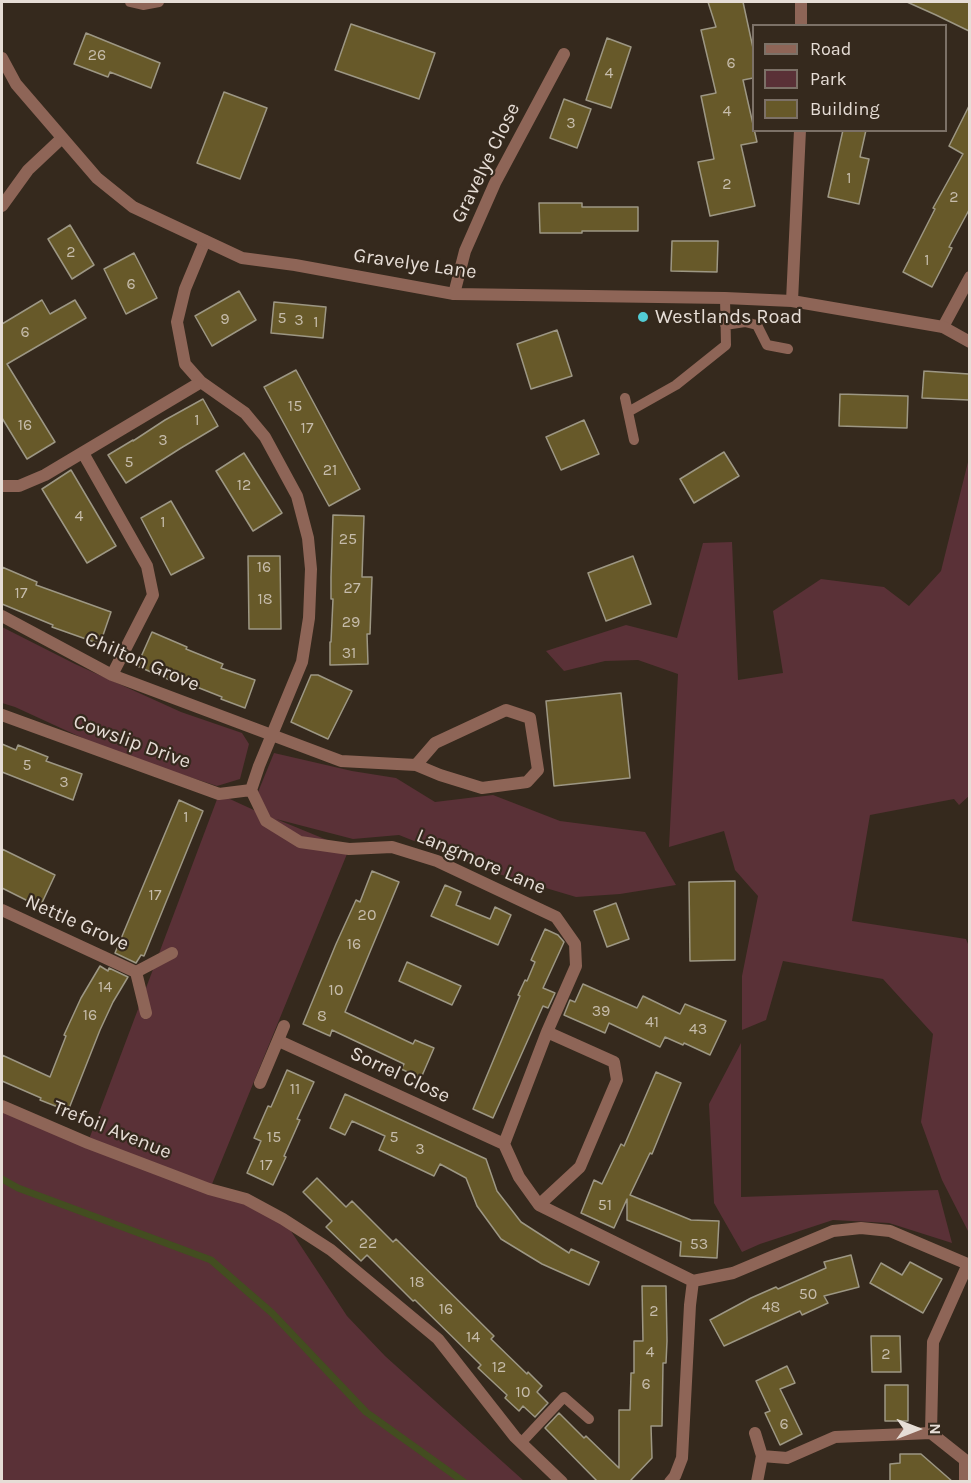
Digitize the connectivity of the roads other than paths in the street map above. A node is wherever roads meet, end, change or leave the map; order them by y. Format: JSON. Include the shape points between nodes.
{"nodes":[{"id":1,"x":130,"y":2,"type":"edge"},
{"id":2,"x":159,"y":2,"type":"edge"},
{"id":3,"x":801,"y":2,"type":"edge"},
{"id":4,"x":801,"y":24,"type":"edge"},
{"id":5,"x":564,"y":54,"type":"dead end"},
{"id":6,"x":2,"y":58,"type":"edge"},
{"id":7,"x":800,"y":132,"type":"edge"},
{"id":8,"x":62,"y":138,"type":"junction"},
{"id":9,"x":2,"y":206,"type":"edge"},
{"id":10,"x":205,"y":241,"type":"junction"},
{"id":11,"x":969,"y":277,"type":"edge"},
{"id":12,"x":454,"y":294,"type":"junction"},
{"id":13,"x":725,"y":298,"type":"junction"},
{"id":14,"x":792,"y":301,"type":"junction"},
{"id":15,"x":725,"y":325,"type":"junction"},
{"id":16,"x":943,"y":327,"type":"junction"},
{"id":17,"x":969,"y":342,"type":"edge"},
{"id":18,"x":788,"y":350,"type":"dead end"},
{"id":19,"x":201,"y":382,"type":"junction"},
{"id":20,"x":625,"y":398,"type":"dead end"},
{"id":21,"x":628,"y":412,"type":"junction"},
{"id":22,"x":634,"y":441,"type":"dead end"},
{"id":23,"x":83,"y":453,"type":"junction"},
{"id":24,"x":2,"y":486,"type":"edge"},
{"id":25,"x":2,"y":616,"type":"edge"},
{"id":26,"x":112,"y":675,"type":"junction"},
{"id":27,"x":2,"y":716,"type":"edge"},
{"id":28,"x":271,"y":736,"type":"junction"},
{"id":29,"x":416,"y":765,"type":"junction"},
{"id":30,"x":251,"y":790,"type":"junction"},
{"id":31,"x":2,"y":910,"type":"edge"},
{"id":32,"x":172,"y":953,"type":"dead end"},
{"id":33,"x":136,"y":972,"type":"junction"},
{"id":34,"x":146,"y":1013,"type":"dead end"},
{"id":35,"x":284,"y":1026,"type":"dead end"},
{"id":36,"x":548,"y":1032,"type":"junction"},
{"id":37,"x":279,"y":1041,"type":"junction"},
{"id":38,"x":260,"y":1083,"type":"dead end"},
{"id":39,"x":2,"y":1106,"type":"edge"},
{"id":40,"x":504,"y":1144,"type":"junction"},
{"id":41,"x":539,"y":1205,"type":"junction"},
{"id":42,"x":969,"y":1264,"type":"edge"},
{"id":43,"x":693,"y":1281,"type":"junction"},
{"id":44,"x":589,"y":1419,"type":"dead end"},
{"id":45,"x":755,"y":1433,"type":"dead end"},
{"id":46,"x":931,"y":1433,"type":"junction"},
{"id":47,"x":521,"y":1443,"type":"junction"},
{"id":48,"x":762,"y":1456,"type":"junction"},
{"id":49,"x":967,"y":1460,"type":"edge"},
{"id":50,"x":562,"y":1482,"type":"edge"},
{"id":51,"x":670,"y":1482,"type":"edge"},
{"id":52,"x":757,"y":1482,"type":"edge"},
{"id":53,"x":965,"y":1482,"type":"edge"}],
"edges":[{"from":1,"to":2,"type":"lane"},
{"from":3,"to":4,"type":"street"},
{"from":5,"to":12,"type":"street","name":"Gravelye Close","via":[[495,183],[465,251]]},
{"from":6,"to":8,"type":"street","name":"Gravelye Lane","via":[[16,84]]},
{"from":7,"to":14,"type":"street"},
{"from":8,"to":9,"type":"street","via":[[28,170]]},
{"from":8,"to":10,"type":"street","name":"Gravelye Lane","via":[[97,178],[133,207]]},
{"from":10,"to":12,"type":"street","name":"Gravelye Lane","via":[[242,258]]},
{"from":10,"to":19,"type":"street","via":[[185,289],[177,322],[184,364]]},
{"from":11,"to":16,"type":"street"},
{"from":12,"to":13,"type":"street","name":"Gravelye Lane"},
{"from":13,"to":14,"type":"street","name":"Gravelye Lane"},
{"from":13,"to":15,"type":"lane"},
{"from":14,"to":16,"type":"street","name":"Gravelye Lane"},
{"from":15,"to":18,"type":"lane","via":[[757,325],[767,345]]},
{"from":15,"to":21,"type":"lane","via":[[726,345],[676,385]]},
{"from":16,"to":17,"type":"street","name":"Gravelye Lane"},
{"from":19,"to":23,"type":"street"},
{"from":19,"to":28,"type":"street","via":[[245,413],[265,437],[297,496],[308,538],[309,618],[302,662]]},
{"from":20,"to":21,"type":"lane"},
{"from":21,"to":22,"type":"lane"},
{"from":23,"to":24,"type":"street","via":[[19,486]]},
{"from":23,"to":26,"type":"street","via":[[147,566],[153,595]]},
{"from":25,"to":26,"type":"street","name":"Chilton Grove"},
{"from":26,"to":28,"type":"street","name":"Chilton Grove"},
{"from":27,"to":30,"type":"street","name":"Cowslip Drive","via":[[219,794]]},
{"from":28,"to":29,"type":"street","name":"Chilton Grove","via":[[341,761]]},
{"from":28,"to":30,"type":"street"},
{"from":29,"to":29,"type":"street","name":"Chilton Grove","via":[[435,743],[506,710],[530,718],[538,770],[527,782],[482,788]]},
{"from":30,"to":36,"type":"street","name":"Langmore Lane","via":[[266,821],[300,842],[349,849],[392,846],[437,861],[556,916],[575,944],[576,966]]},
{"from":31,"to":33,"type":"street","name":"Nettle Grove"},
{"from":32,"to":33,"type":"street","name":"Nettle Grove"},
{"from":33,"to":34,"type":"street","name":"Nettle Grove"},
{"from":35,"to":37,"type":"street"},
{"from":36,"to":40,"type":"street","name":"Langmore Lane"},
{"from":36,"to":41,"type":"street","via":[[615,1062],[617,1080],[580,1167]]},
{"from":37,"to":38,"type":"street"},
{"from":37,"to":40,"type":"street","name":"Sorrel Close"},
{"from":39,"to":47,"type":"street","name":"Trefoil Avenue","via":[[88,1143],[246,1199],[331,1250],[438,1339]]},
{"from":40,"to":41,"type":"street"},
{"from":41,"to":43,"type":"street"},
{"from":42,"to":43,"type":"street","via":[[890,1231],[861,1228],[833,1231],[733,1273]]},
{"from":42,"to":46,"type":"street","via":[[933,1342]]},
{"from":43,"to":51,"type":"street","via":[[682,1458]]},
{"from":44,"to":47,"type":"lane","via":[[564,1397]]},
{"from":45,"to":48,"type":"street"},
{"from":46,"to":48,"type":"street","via":[[835,1437],[787,1458]]},
{"from":46,"to":49,"type":"street"},
{"from":47,"to":50,"type":"street","name":"Trefoil Avenue"},
{"from":48,"to":52,"type":"street"},
{"from":49,"to":53,"type":"street"}]}
